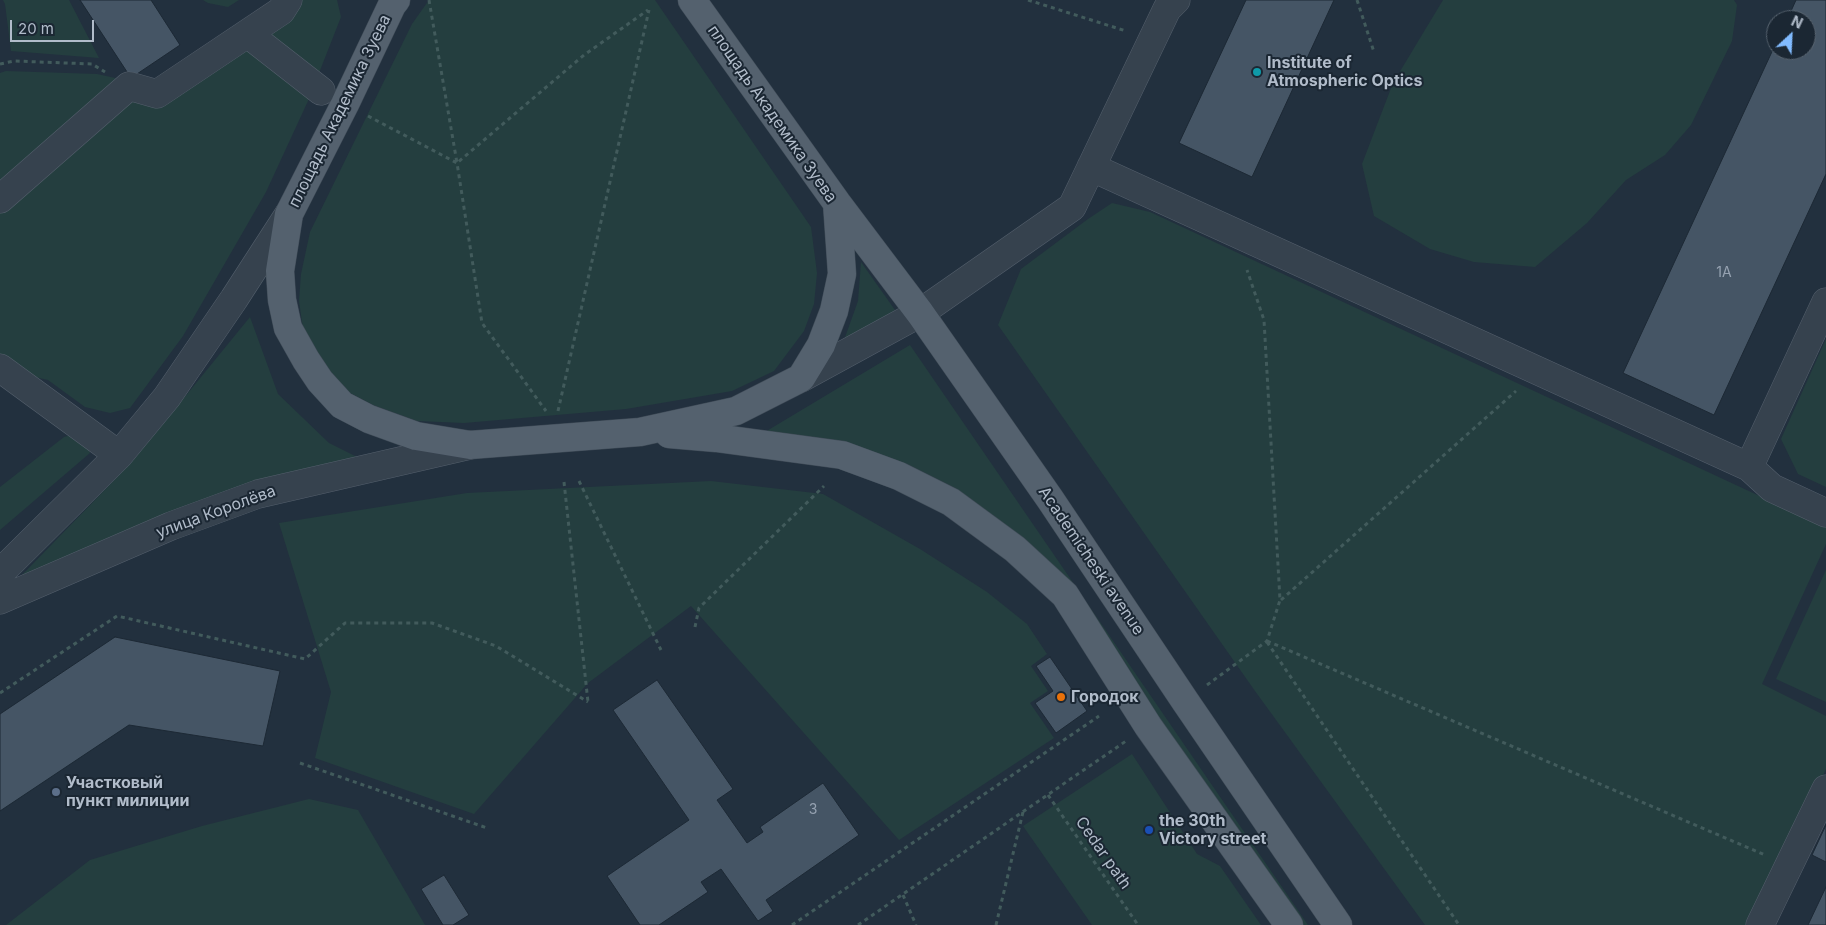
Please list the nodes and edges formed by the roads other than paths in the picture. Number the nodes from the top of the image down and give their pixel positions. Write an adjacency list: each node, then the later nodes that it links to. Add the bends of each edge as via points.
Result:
1 (288, 0): 5 (street, via 281,11)
2 (692, 0): 9 (main road, площадь Академика Зуева)
3 (1176, 0): 7 (street, via 1167,10)
4 (394, 2): 10 (main road, площадь Академика Зуева)
5 (248, 34): 6 (street); 8 (street, via 157,94 129,86)
6 (321, 91)
7 (1091, 167): 12 (street, via 1072,207); 18 (street)
8 (0, 199)
9 (837, 203): 12 (main road, Academicheski avenue); 14 (main road, площадь Академика Зуева, via 842,274 834,311 821,346)
10 (289, 214): 16 (main road, площадь Академика Зуева, via 280,271 282,300 288,328 320,381 342,405 369,419 416,436); 17 (street, via 167,397)
11 (1826, 302): 18 (street)
12 (920, 313): 14 (street); 24 (main road, Academicheski avenue)
13 (0, 368): 17 (street)
14 (801, 378): 15 (main road, площадь Академика Зуева, via 736,411)
15 (640, 432): 16 (main road, площадь Академика Зуева); 23 (main road, via 716,438 842,455 900,476 951,502 1015,549 1065,595 1148,726)
16 (470, 445): 21 (street, улица Королёва, via 258,494 171,526)
17 (120, 455): 20 (street)
18 (1749, 468): 19 (street, via 1772,488)
19 (1826, 513)
20 (0, 573)
21 (0, 600)
22 (1826, 789): 25 (street)
23 (1289, 925)
24 (1338, 925)
25 (1760, 925)

